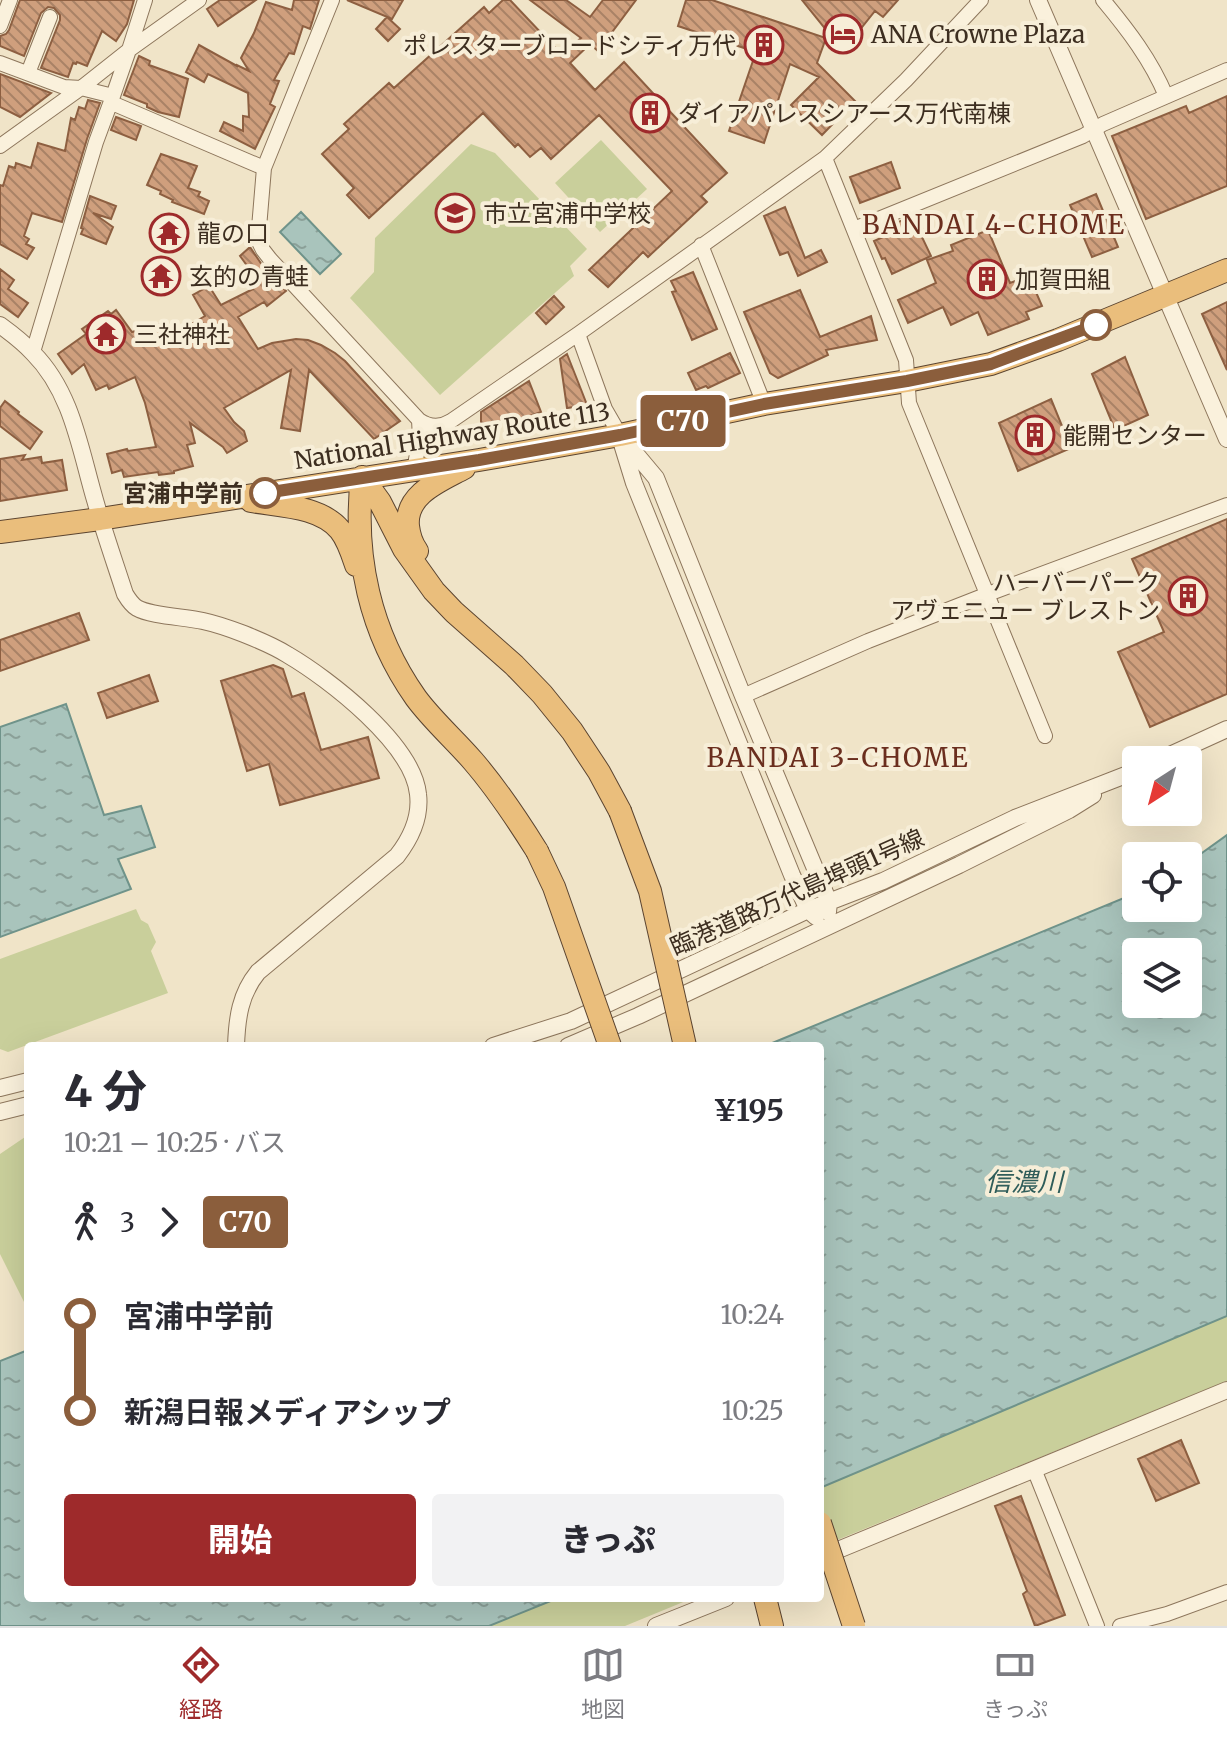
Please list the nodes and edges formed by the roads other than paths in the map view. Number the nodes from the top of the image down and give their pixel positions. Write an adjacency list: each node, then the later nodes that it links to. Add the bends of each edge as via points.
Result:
1 (10, 0): 9 (street)
2 (145, 0): 10 (street)
3 (199, 0): 10 (street)
4 (332, 0): 20 (street)
5 (981, 0): 19 (street)
6 (1038, 0): 17 (street)
7 (1103, 0): 15 (street, via 1137,41)
8 (50, 17): 13 (street)
9 (0, 26)
10 (129, 50): 14 (street); 16 (street)
11 (0, 63): 13 (street)
12 (1227, 70): 15 (street)
13 (28, 73): 14 (street)
14 (81, 88): 16 (street); 18 (street)
15 (1166, 96): 17 (street)
16 (113, 100): 20 (street); 27 (street)
17 (1093, 129): 21 (street); 24 (street)
18 (0, 146)
19 (825, 158): 21 (street); 22 (street)
20 (264, 168): 30 (street, via 258,240 263,250)
21 (854, 229): 28 (street, via 906,360)
22 (701, 245): 26 (street); 29 (street)
23 (1227, 270): 24 (highway, National Highway Route 113)
24 (1166, 297): 28 (highway, National Highway Route 113, via 991,364); 32 (street)
25 (0, 325): 27 (street)
26 (578, 334): 30 (street, via 446,424 429,426); 31 (street)
27 (33, 352): 38 (street, via 71,412)
28 (907, 381): 29 (highway, National Highway Route 113); 41 (street, via 909,403)
29 (764, 404): 31 (highway, National Highway Route 113)
30 (419, 420): 34 (street)
31 (620, 435): 33 (highway, National Highway Route 113); 43 (street, via 656,478); 49 (street, via 634,483)
32 (1227, 439)
33 (479, 460): 34 (highway, National Highway Route 113); 40 (highway, via 412,503 408,522 413,547 429,568)
34 (414, 470): 35 (highway, National Highway Route 113)
35 (362, 477): 36 (highway, National Highway Route 113); 40 (highway); 42 (highway, via 361,540)
36 (230, 498): 38 (highway, National Highway Route 113); 42 (highway, via 307,511 331,522 345,539)
37 (1227, 505): 41 (street)
38 (100, 519): 39 (highway, National Highway Route 113); 51 (street, via 125,594 136,607 206,621 289,655 335,687 383,732 403,756 416,785 418,807 408,842 388,865 258,972 242,996)
39 (0, 532)
40 (434, 591): 55 (highway, bridge, via 542,694 599,772 650,891)
41 (988, 594): 43 (street); 45 (street)
42 (374, 619): 54 (highway, bridge, via 418,701 505,799 537,851)
43 (743, 696): 48 (street)
44 (1227, 729): 46 (street)
45 (1045, 736)
46 (1190, 746)
47 (1120, 778): 48 (street, 臨港道路万代島埠頭1号線, via 1015,818); 50 (street, 臨港道路万代島埠頭1号線, via 1069,810)
48 (829, 902): 49 (street, 臨港道路万代島埠頭1号線); 50 (street)
49 (808, 910): 50 (street); 52 (street, 臨港道路万代島埠頭1号線, via 571,1021)
50 (827, 926): 53 (street, 臨港道路万代島埠頭1号線)
51 (236, 1042)
52 (505, 1042)
53 (577, 1042)
54 (609, 1042)
55 (684, 1042)
56 (24, 1082): 57 (street)
57 (0, 1088)
58 (24, 1106): 59 (street)
59 (0, 1112)
60 (1227, 1390): 61 (street)
61 (1034, 1469): 63 (street); 70 (street)
62 (824, 1535): 69 (highway, bridge)
63 (824, 1556)
64 (1227, 1592): 71 (street)
65 (716, 1602): 67 (street)
66 (766, 1602): 68 (highway)
67 (656, 1626)
68 (772, 1626)
69 (854, 1626)
70 (1097, 1626)
71 (1120, 1626)

